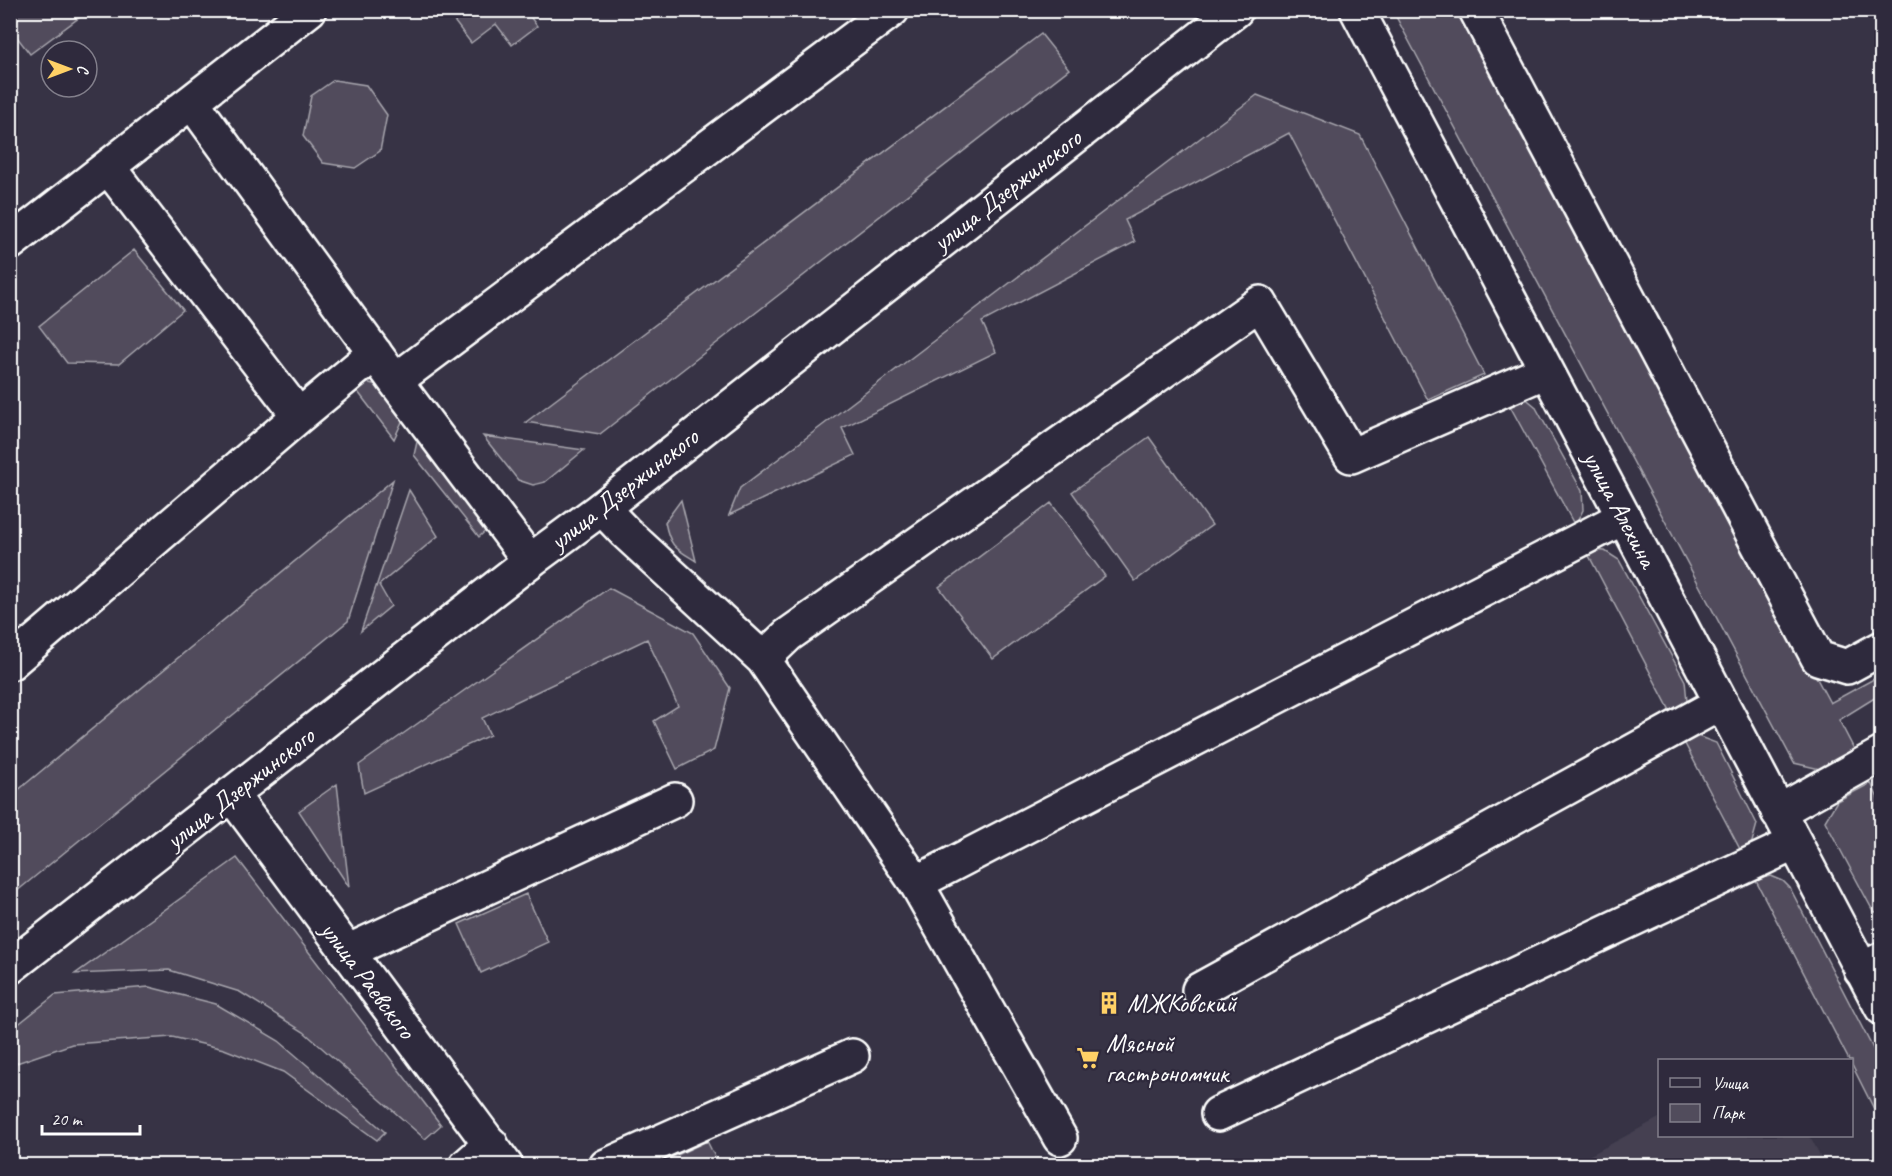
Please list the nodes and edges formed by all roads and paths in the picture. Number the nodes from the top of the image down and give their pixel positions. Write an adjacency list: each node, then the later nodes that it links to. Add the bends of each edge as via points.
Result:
1 (309, 10): 6 (main road)
2 (892, 10): 11 (main road)
3 (1357, 10): 10 (main road, улица Алехина)
4 (1476, 10): 16 (main road, via 1818,658 1847,667)
5 (1234, 11): 13 (main road, улица Дзержинского)
6 (192, 102): 7 (main road); 9 (main road)
7 (108, 167): 8 (main road); 12 (main road)
8 (10, 243)
9 (375, 353): 11 (main road); 12 (main road)
10 (1546, 371): 14 (main road, улица Алехина); 17 (main road, via 1351,456 1260,303 788,635)
11 (395, 381): 15 (main road)
12 (299, 416): 18 (main road)
13 (602, 508): 15 (main road, улица Дзержинского); 17 (main road)
14 (1624, 517): 19 (main road, улица Алехина); 25 (main road)
15 (530, 561): 21 (main road, улица Дзержинского)
16 (1881, 648)
17 (763, 659): 25 (main road)
18 (10, 663)
19 (1721, 703): 23 (main road, улица Алехина); 29 (main road)
20 (1881, 754): 23 (main road)
21 (231, 795): 26 (main road, улица Раевского); 28 (main road, улица Дзержинского)
22 (675, 800): 26 (main road)
23 (1778, 812): 24 (main road, улица Алехина)
24 (1795, 843): 27 (main road, улица Алехина); 32 (main road)
25 (916, 883): 33 (main road)
26 (347, 952): 34 (main road, улица Раевского)
27 (1871, 964): 30 (main road, улица Алехина)
28 (10, 967)
29 (1199, 990)
30 (1881, 1008)
31 (852, 1056): 36 (main road)
32 (1218, 1114)
33 (1060, 1138)
34 (499, 1155): 35 (main road)
35 (466, 1166)
36 (606, 1166)

